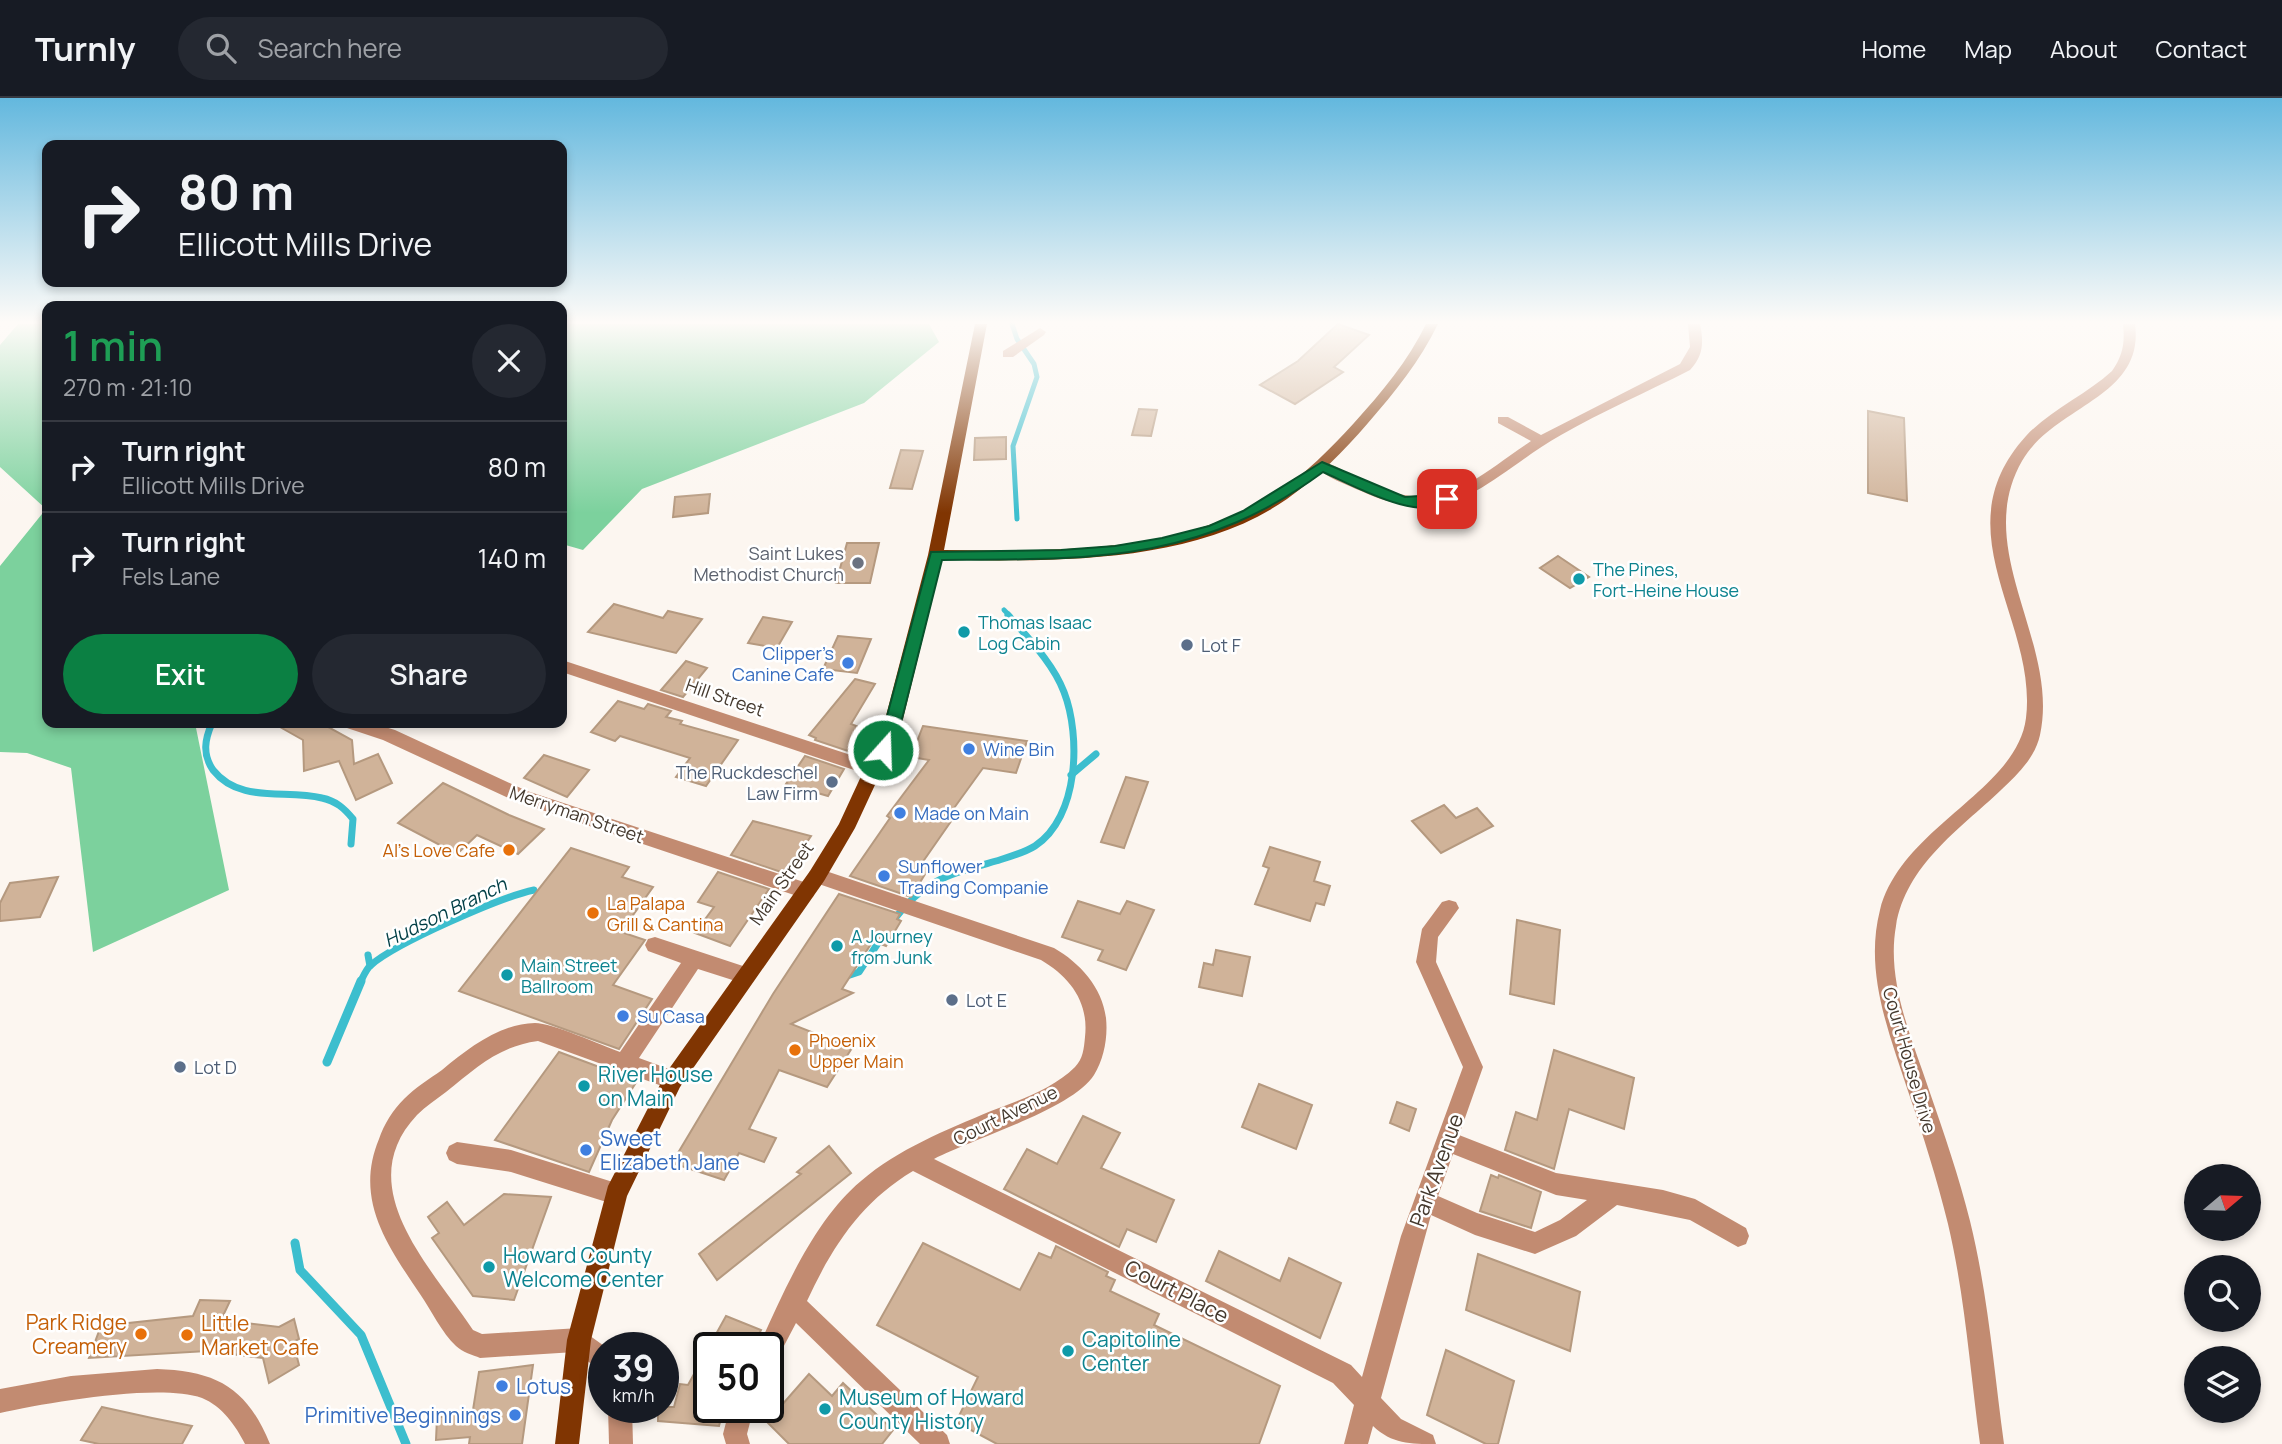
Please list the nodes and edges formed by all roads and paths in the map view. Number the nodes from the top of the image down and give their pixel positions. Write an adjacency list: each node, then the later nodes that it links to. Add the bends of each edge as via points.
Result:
1 (969, 387): 8 (main road, Main Street)
2 (1391, 387): 7 (main road)
3 (1647, 387): 6 (street)
4 (2100, 387): 41 (street, Court House Drive, via 2038,432 2020,452 1999,503 2003,562 2036,705 2030,742 2015,765 1909,866 1886,925 1883,961 1894,1018 1960,1227)
5 (1503, 420): 6 (street)
6 (1542, 441): 7 (street, via 1489,479 1436,502 1403,501)
7 (1322, 466): 8 (main road, via 1247,514 1214,529 1162,542 1061,555)
8 (936, 555): 11 (main road, Main Street, via 891,731)
9 (567, 668): 11 (street, Hill Street)
10 (368, 728): 12 (street, Merryman Street, via 521,796)
11 (875, 770): 12 (main road, Main Street)
12 (811, 883): 16 (main road, Main Street); 21 (street, Court Avenue, via 894,904 1047,954 1080,978 1096,1014 1085,1072 1044,1099)
13 (1449, 908): 19 (street, Park Avenue, via 1429,935 1426,962 1473,1067)
14 (655, 945): 15 (street)
15 (694, 959): 16 (street); 17 (street)
16 (746, 975): 18 (main road, Main Street)
17 (625, 1062): 18 (street); 28 (street, via 538,1032 494,1042 410,1108 386,1144 380,1175 382,1204 465,1338 480,1346)
18 (673, 1080): 22 (main road, Main Street)
19 (1447, 1140): 23 (street, via 1556,1184); 24 (street, Park Avenue)
20 (457, 1153): 22 (street, via 511,1161)
21 (914, 1160): 26 (street, Court Avenue, via 868,1189 844,1214 818,1255); 31 (street, Court Place, via 1342,1374)
22 (616, 1194): 28 (main road, Main Street)
23 (1613, 1194): 24 (street, via 1568,1228 1535,1243); 25 (street, via 1663,1200 1695,1210)
24 (1424, 1201): 31 (street, Park Avenue)
25 (1738, 1236)
26 (795, 1306): 27 (street, Court Avenue); 38 (street)
27 (780, 1332)
28 (579, 1340): 29 (street); 35 (main road, Main Street)
29 (588, 1348)
30 (0, 1401): 34 (street, via 82,1388 171,1382 200,1385 229,1400 249,1423)
31 (1368, 1401): 39 (street, Park Avenue); 40 (street, Court Place, via 1392,1428)
32 (620, 1423): 36 (street)
33 (738, 1423): 37 (street)
34 (258, 1444)
35 (567, 1444)
36 (621, 1444)
37 (738, 1444)
38 (938, 1444)
39 (1356, 1444)
40 (1424, 1444)
41 (1992, 1444)

